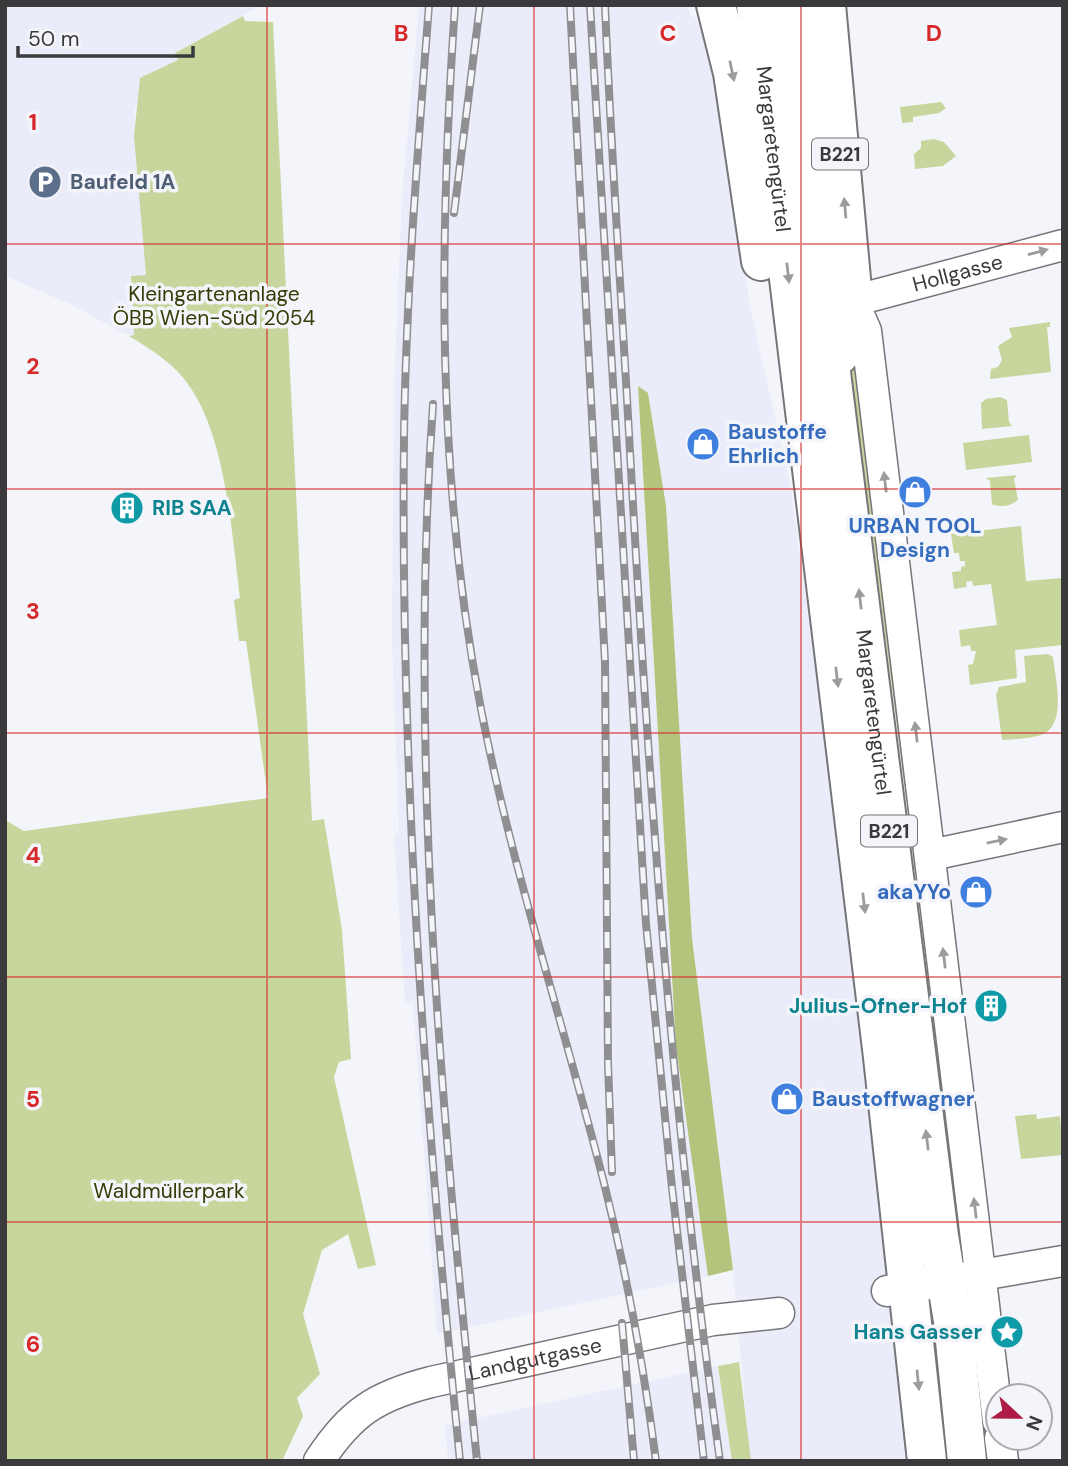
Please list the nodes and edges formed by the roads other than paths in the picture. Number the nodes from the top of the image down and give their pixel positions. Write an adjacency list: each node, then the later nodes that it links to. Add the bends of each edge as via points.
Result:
1 (716, 5): 7 (main road, one-way to 7, via 733,73 773,340)
2 (756, 5): 7 (main road, Margaretengürtel / B221, one-way to 7)
3 (819, 6): 5 (main road, B221, one-way to 3); 6 (main road, Margaretengürtel / B221)
4 (1063, 245): 5 (street, Hollgasse, one-way to 4)
5 (853, 301): 6 (main road, B221); 9 (street, Margaretengürtel, one-way to 5, via 866,331)
6 (832, 381): 11 (main road, Margaretengürtel / B221, one-way to 6)
7 (814, 488): 12 (main road, Margaretengürtel / B221, one-way to 12)
8 (1063, 827): 9 (street, one-way to 8)
9 (931, 855): 11 (street, Margaretengürtel, one-way to 9)
10 (1063, 1261): 11 (street)
11 (964, 1278): 12 (street); 14 (street, Margaretengürtel); 17 (main road, Margaretengürtel / B221)
12 (898, 1289): 16 (main road, Margaretengürtel / B221, one-way to 16)
13 (779, 1312): 15 (street, Landgutgasse, via 713,1320 399,1390 354,1416)
14 (989, 1382)
15 (319, 1461)
16 (927, 1461)
17 (967, 1461)

